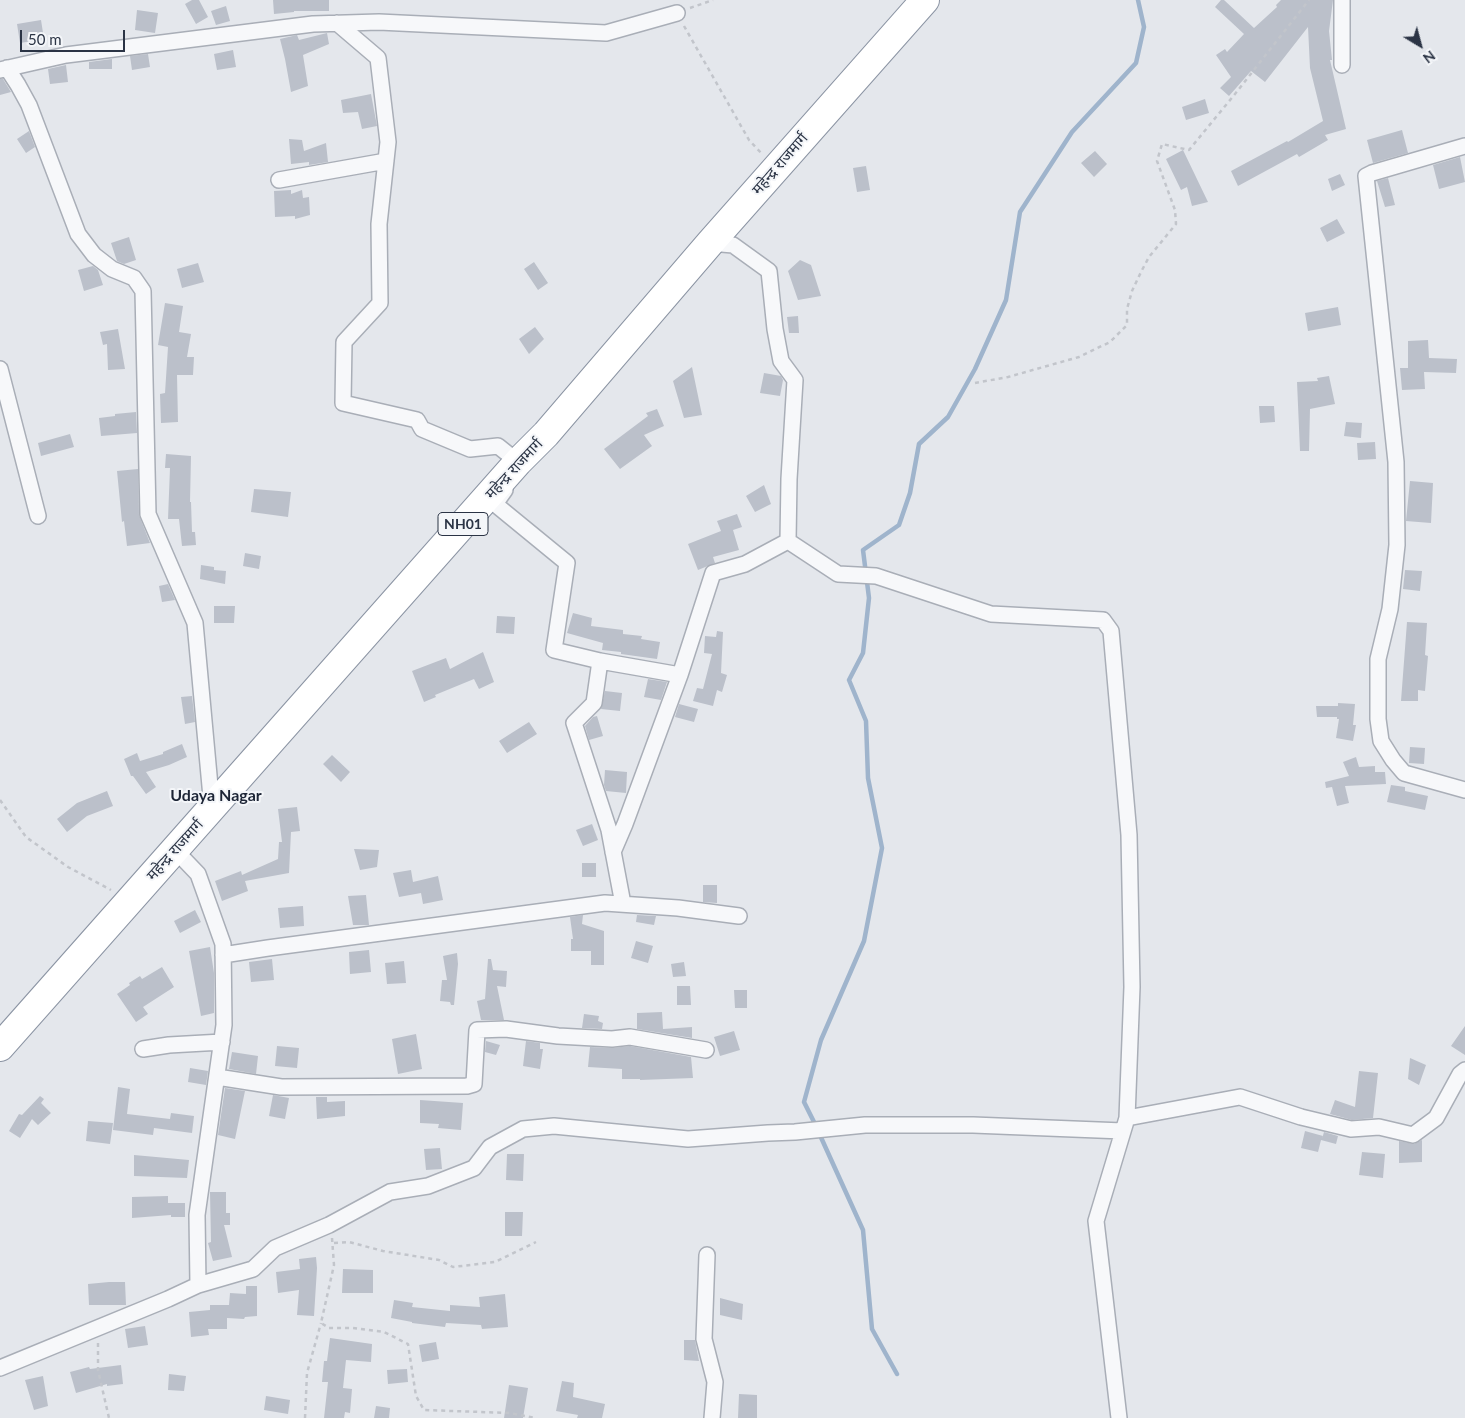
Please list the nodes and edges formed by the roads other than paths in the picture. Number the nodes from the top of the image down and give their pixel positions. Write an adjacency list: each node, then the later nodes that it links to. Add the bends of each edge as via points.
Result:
1 (925, 0): 10 (highway, महेन्द्र राजमार्ग / NH01)
2 (1342, 0): 5 (street)
3 (677, 13): 4 (street, via 606,33 379,22)
4 (337, 23): 6 (street, via 66,55); 8 (street, via 378,58 388,142)
5 (1342, 65)
6 (3, 69): 19 (street, via 18,84 29,105 78,234 94,255 112,269 134,278 144,292 148,514 194,622)
7 (1465, 146): 18 (street, via 1366,176 1396,462 1397,545 1390,608 1378,659 1381,741 1404,773)
8 (386, 161): 9 (street); 13 (street, via 379,224 380,303 344,342 344,403 417,420 422,429 470,449 498,446)
9 (279, 180)
10 (710, 244): 12 (highway, महेन्द्र राजमार्ग / NH01); 15 (street, via 733,245 770,271 781,360 795,380)
11 (0, 369): 14 (street)
12 (546, 434): 13 (highway, महेन्द्र राजमार्ग / NH01); 16 (street, via 495,504 567,563 554,650)
13 (518, 462): 19 (highway, महेन्द्र राजमार्ग / NH01)
14 (38, 516)
15 (788, 541): 17 (street, via 745,564 713,574); 31 (street, via 838,574 876,576 991,614 1102,620 1111,631 1129,835 1132,987)
16 (600, 660): 17 (street); 21 (street, via 594,703 574,723)
17 (680, 675): 21 (street)
18 (1465, 790)
19 (212, 808): 20 (highway, महेन्द्र राजमार्ग / NH01)
20 (175, 850): 24 (street, via 198,874 223,944); 26 (highway, महेन्द्र राजमार्ग / NH01)
21 (614, 852): 22 (street)
22 (623, 904): 23 (street); 24 (street, via 605,903)
23 (739, 916)
24 (223, 955): 25 (street)
25 (222, 1042): 27 (street); 30 (street)
26 (0, 1047)
27 (143, 1049)
28 (706, 1050): 30 (street, via 630,1037 594,1038 506,1029 477,1030 474,1084 467,1086 281,1087)
29 (1465, 1070): 31 (street, via 1436,1118 1413,1135 1379,1127 1351,1129 1240,1097)
30 (217, 1077): 33 (street, via 197,1215)
31 (1125, 1124): 33 (street, via 865,1125 688,1139 554,1126 523,1129 490,1147 474,1168 428,1186 390,1192 329,1225 275,1248 253,1269); 36 (street, via 1096,1221)
32 (707, 1255): 35 (street, via 704,1339 715,1382)
33 (198, 1285): 34 (street)
34 (0, 1368)
35 (712, 1418)
36 (1119, 1418)

